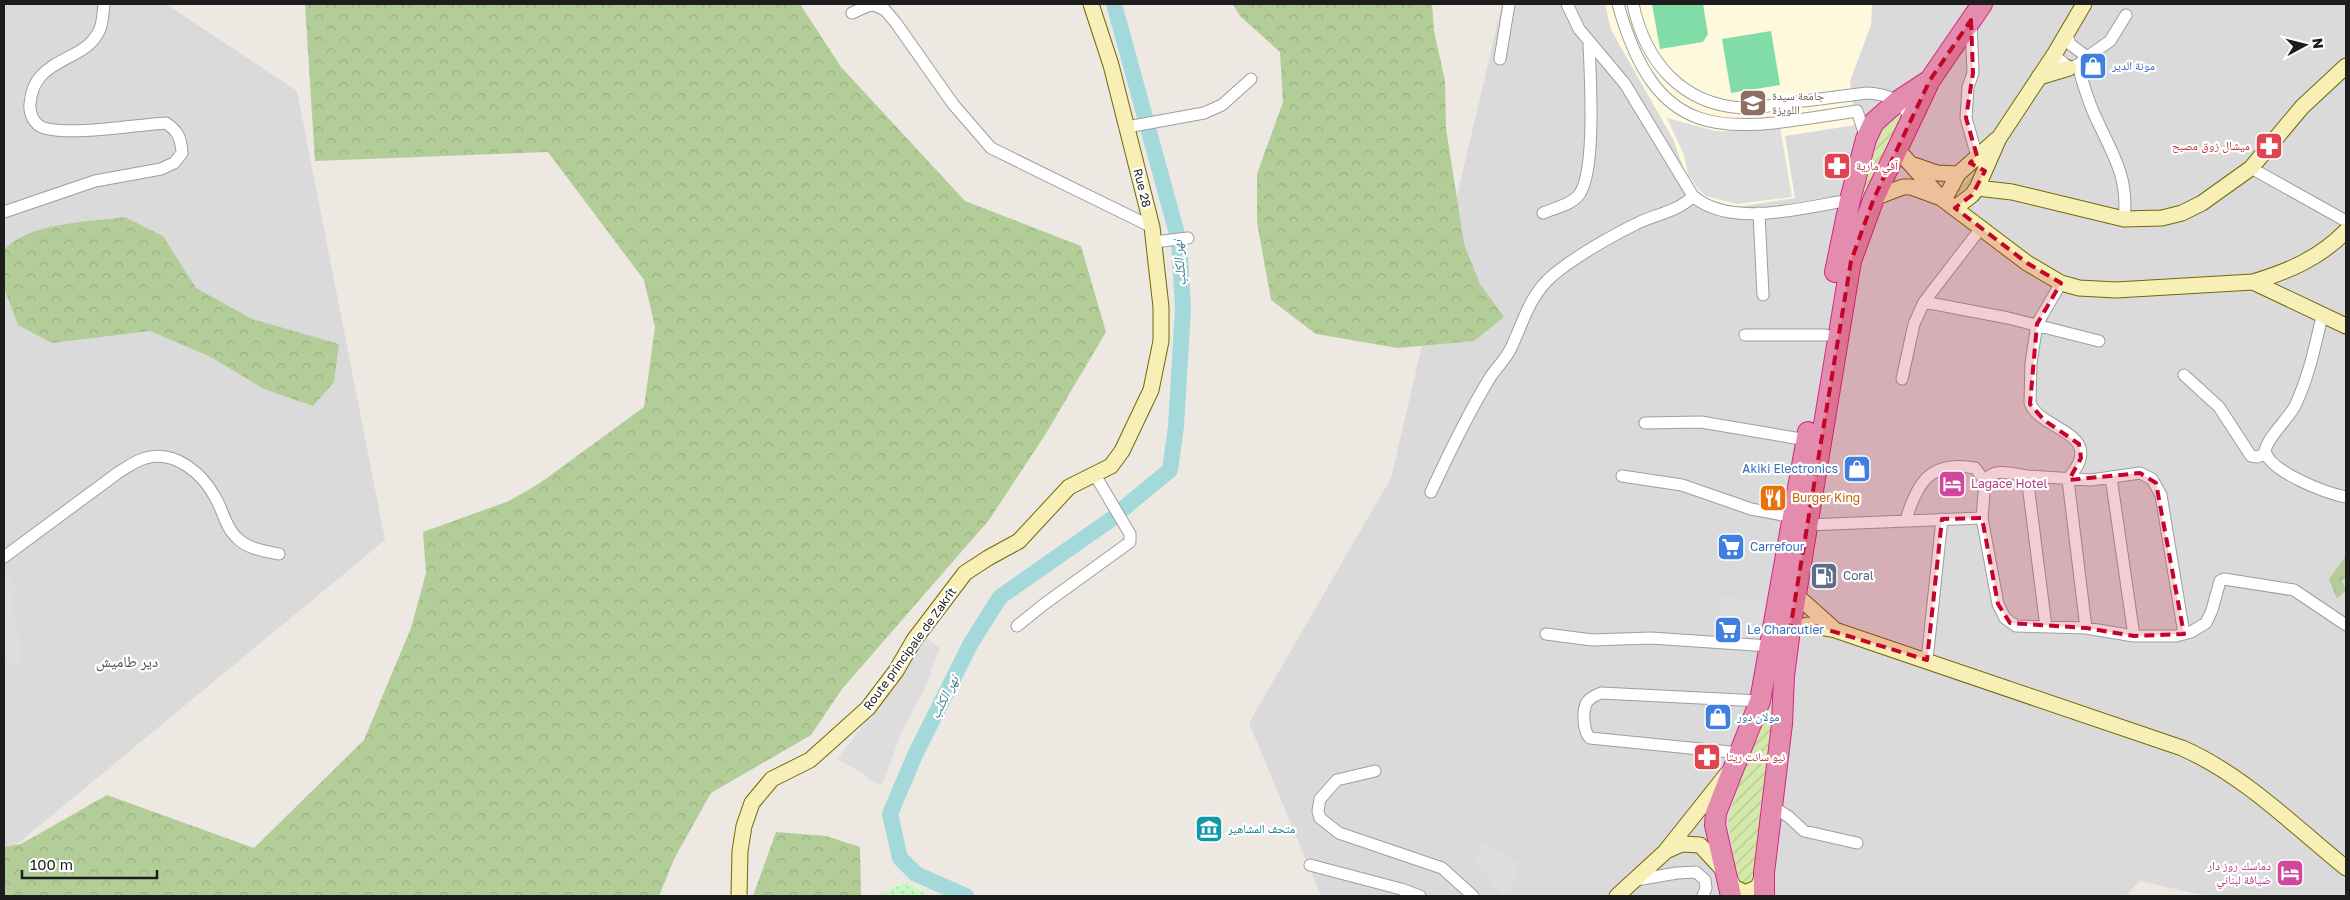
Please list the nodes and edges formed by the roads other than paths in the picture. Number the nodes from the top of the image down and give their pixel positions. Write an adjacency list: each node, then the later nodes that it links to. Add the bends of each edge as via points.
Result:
1 (104, 4): 41 (street, via 101,27 91,44 53,65 40,77 32,93 29,110 33,120 42,128 84,130 166,123 176,129 182,153 174,163 161,169 95,181)
2 (1091, 4): 27 (street, Rue 28)
3 (1509, 4): 15 (street)
4 (1567, 4): 13 (street)
5 (1618, 4): 25 (street, via 1627,37 1659,93 1674,107)
6 (1633, 4): 22 (street, via 1637,24 1658,66 1674,81)
7 (1982, 4): 11 (highway)
8 (2084, 4): 12 (street)
9 (852, 13): 48 (street, via 872,4 885,10 953,104 991,148)
10 (2126, 15): 16 (street, via 2110,41)
11 (1970, 20): 20 (highway); 31 (street, via 1973,73 1968,87 1966,118)
12 (2066, 32): 14 (street); 16 (street)
13 (1589, 43): 37 (street, via 1625,84); 42 (street, via 1590,130 1585,181 1575,199)
14 (2054, 55): 16 (street); 18 (street)
15 (1500, 59)
16 (2078, 61): 18 (street); 44 (street, via 2085,92 2124,182)
17 (2346, 66): 32 (street, via 2302,107)
18 (2039, 77): 28 (street)
19 (1251, 79): 27 (street, via 1222,105 1204,113)
20 (1930, 80): 23 (highway); 26 (highway)
21 (1867, 93): 22 (street, via 1744,108); 23 (street, via 1884,94); 24 (street, via 1858,103)
22 (1703, 98): 25 (street, via 1694,101 1689,109)
23 (1898, 101): 26 (street); 29 (highway, via 1874,122)
24 (1857, 111): 25 (street, via 1734,125); 29 (street)
25 (1690, 115)
26 (1911, 120): 30 (highway)
27 (1127, 127): 48 (street, Rue 28)
28 (1999, 138): 31 (street); 33 (street)
29 (1866, 139): 39 (highway)
30 (1904, 156): 34 (street, via 1936,173); 38 (highway); 40 (street)
31 (1973, 160): 33 (street); 34 (street)
32 (2251, 168): 44 (street, via 2202,203 2182,213 2162,218); 45 (street)
33 (1985, 171): 35 (street); 36 (street)
34 (1958, 174): 40 (street)
35 (1975, 191): 36 (street); 40 (street); 46 (street)
36 (2012, 192): 44 (street)
37 (1693, 196): 43 (street, via 1714,208 1741,214); 72 (street, via 1684,205 1637,223 1551,276 1533,298 1510,349 1491,376 1449,453)
38 (1874, 198): 40 (street, via 1911,187); 77 (highway, via 1851,260)
39 (1850, 200): 43 (street); 58 (highway)
40 (1947, 202): 46 (street)
41 (4, 212)
42 (1544, 213)
43 (1759, 213): 52 (street)
44 (2124, 219)
45 (2346, 221)
46 (1978, 226): 51 (street, via 2027,263); 53 (street)
47 (2346, 231): 50 (street, via 2313,259)
48 (1155, 237): 49 (street); 61 (street, Rue 28, via 1161,308 1161,341)
49 (1188, 238)
50 (2253, 282): 51 (street, via 2116,290 2079,288); 54 (street)
51 (2061, 283): 55 (street)
52 (1763, 295)
53 (1924, 302): 55 (street); 62 (street, via 1914,324)
54 (2322, 316): 56 (street); 65 (street, via 2308,375 2288,418 2266,446)
55 (2037, 324): 59 (street); 70 (street, via 2031,363 2030,403 2044,420 2079,444 2080,462)
56 (2346, 326)
57 (1745, 335): 58 (street)
58 (1826, 335): 64 (highway)
59 (2099, 341)
60 (2184, 375): 65 (street, via 2219,407 2250,455)
61 (1155, 376): 66 (street, Route principale de Zakrît, via 1122,451 1111,466)
62 (1902, 379)
63 (1645, 422): 64 (street, via 1702,422)
64 (1807, 440): 77 (highway)
65 (2265, 454): 73 (street, via 2273,464 2306,482)
66 (1095, 475): 82 (street, via 1130,534 1130,542); 103 (street, Route principale de Zakrît, via 1069,486 1019,541 965,573 919,632 896,671 868,708 810,760 772,780 752,804 744,826)
67 (1622, 476): 77 (street, via 1682,485 1751,509)
68 (2027, 476): 70 (street); 71 (street, via 1996,473); 83 (street)
69 (2111, 477): 70 (street); 88 (street, via 2140,473 2156,483 2161,495); 89 (street)
70 (2068, 480): 84 (street)
71 (1985, 481): 74 (street); 76 (street, via 1975,468 1954,466 1938,469 1917,491)
72 (1432, 492)
73 (2346, 496)
74 (1982, 518): 75 (street); 83 (street, via 2002,613 2016,626)
75 (1942, 519): 76 (street); 91 (street)
76 (1906, 520): 77 (street)
77 (1800, 521): 80 (highway); 90 (highway)
78 (280, 554): 79 (street, via 257,549 236,538 216,497 192,468 172,459 153,456 138,460 119,472)
79 (4, 557)
80 (1796, 595): 85 (highway); 86 (street)
81 (2346, 625): 88 (street, via 2294,590 2224,579 2220,580 2206,623)
82 (1017, 626)
83 (2046, 627): 84 (street)
84 (2086, 628): 89 (street)
85 (1790, 630): 86 (street, via 1808,625); 95 (highway)
86 (1835, 630): 91 (street)
87 (1546, 634): 90 (street, via 1592,640 1651,638)
88 (2184, 634): 89 (street)
89 (2134, 636)
90 (1768, 646): 92 (highway)
91 (1927, 660): 99 (street, via 2204,758 2242,783)
92 (1760, 701): 93 (highway); 93 (street, via 1601,692 1586,705 1585,728 1590,738)
93 (1738, 758): 97 (street); 100 (highway, via 1716,813 1715,825)
94 (1375, 771): 105 (street, via 1337,780 1320,799 1320,818 1339,833 1442,868)
95 (1772, 806): 96 (street, via 1804,831); 101 (highway)
96 (1857, 843)
97 (1665, 852): 100 (street, via 1682,844 1700,845); 102 (street)
98 (1310, 865): 104 (street)
99 (2346, 868)
100 (1725, 872): 101 (street, via 1734,887 1745,893 1758,887); 108 (highway)
101 (1764, 873): 109 (highway)
102 (1636, 880): 106 (street); 107 (street, via 1677,872 1696,872 1705,880)
103 (739, 896)
104 (1420, 896)
105 (1473, 896)
106 (1617, 896)
107 (1703, 896)
108 (1731, 896)
109 (1764, 896)

